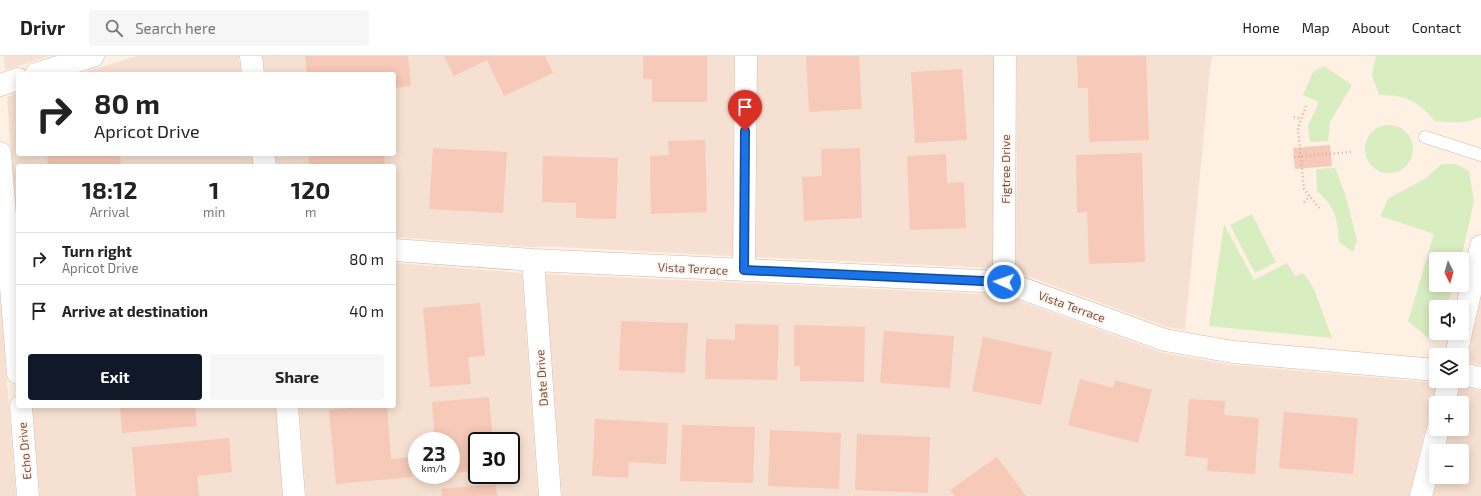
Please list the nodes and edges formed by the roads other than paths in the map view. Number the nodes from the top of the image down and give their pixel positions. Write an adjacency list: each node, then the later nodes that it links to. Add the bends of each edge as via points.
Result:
1 (93, 56): 5 (street)
2 (251, 56): 6 (street)
3 (746, 56): 15 (street)
4 (1005, 56): 16 (street, Figtree Drive)
5 (42, 72)
6 (253, 72)
7 (16, 81): 8 (street)
8 (0, 85)
9 (1425, 136): 11 (lane)
10 (0, 153): 18 (street)
11 (1481, 155)
12 (1481, 246): 17 (street)
13 (396, 250): 14 (street, Vista Terrace)
14 (532, 260): 15 (street, Vista Terrace); 27 (street, Date Drive)
15 (744, 270): 16 (street, Vista Terrace)
16 (1004, 282): 19 (street, Vista Terrace, via 1164,340 1232,352)
17 (1468, 300)
18 (16, 349)
19 (1429, 369)
20 (1469, 375): 21 (street)
21 (1481, 378)
22 (21, 408): 25 (street, Echo Drive)
23 (287, 408): 26 (street)
24 (1436, 436): 28 (street)
25 (28, 496)
26 (294, 496)
27 (550, 496)
28 (1421, 496)

